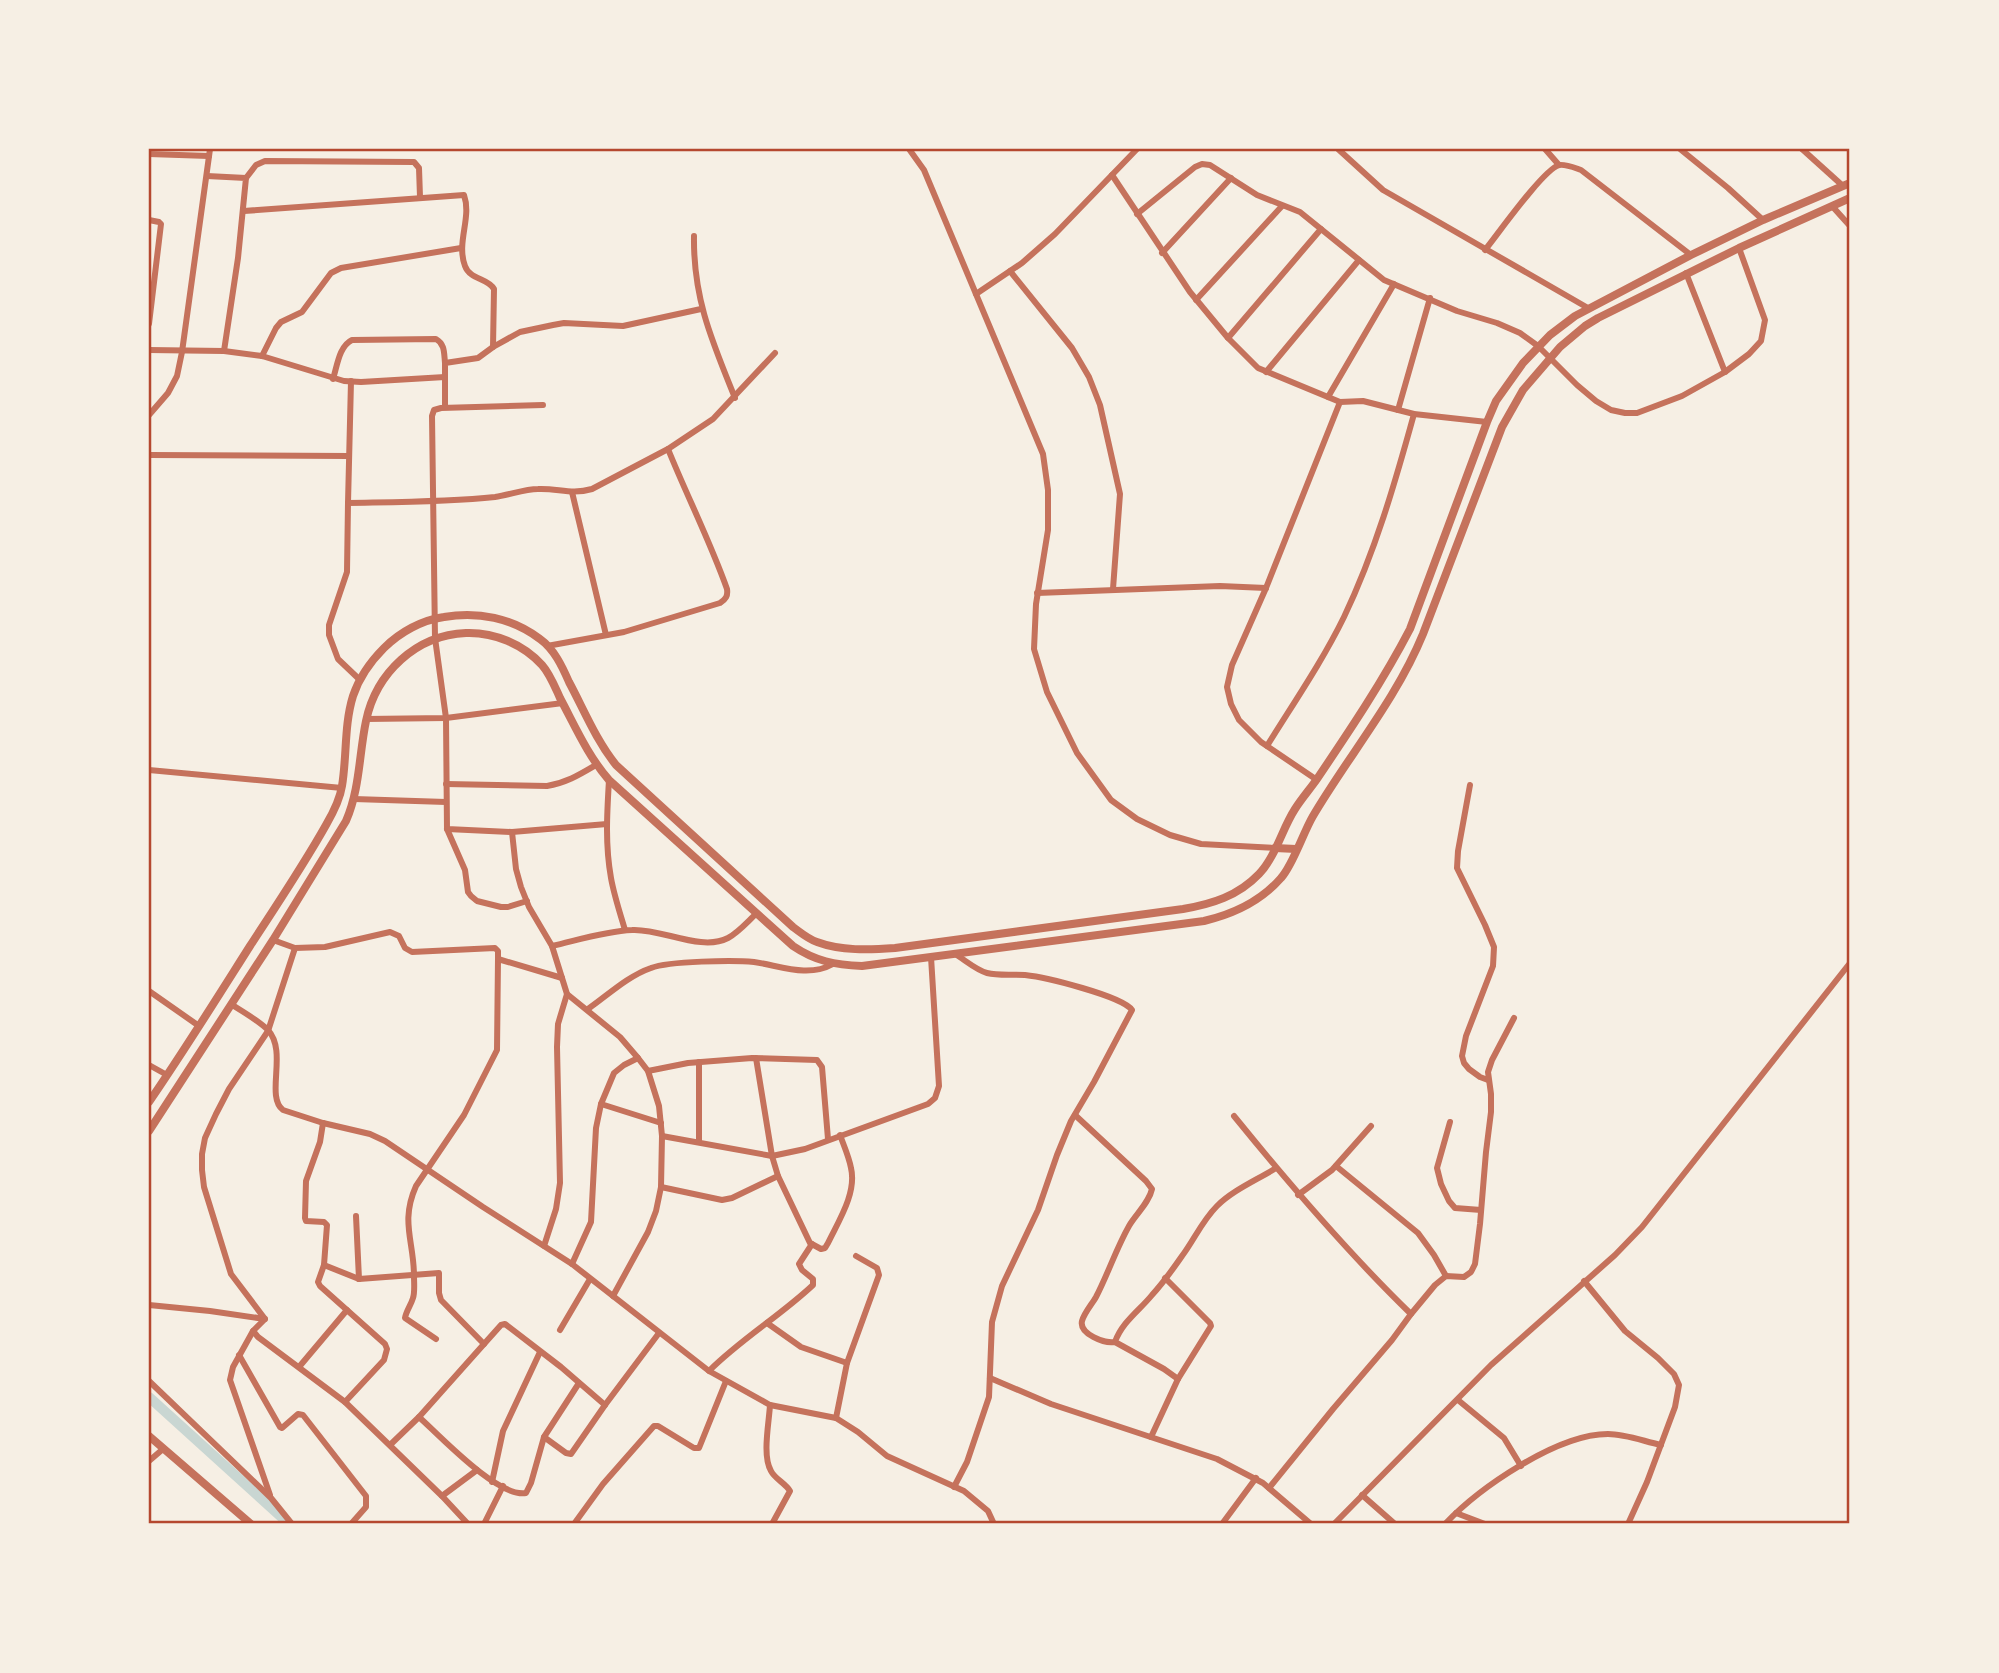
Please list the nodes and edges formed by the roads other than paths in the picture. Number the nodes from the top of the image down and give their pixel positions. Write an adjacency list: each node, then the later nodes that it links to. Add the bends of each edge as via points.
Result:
1 (909, 149): 37 (street, via 923,170)
2 (1137, 149): 10 (street)
3 (1338, 149): 29 (street, via 1383,190)
4 (1545, 149): 9 (street)
5 (1680, 149): 22 (street)
6 (1802, 149): 14 (street)
7 (210, 152): 8 (street); 11 (street)
8 (149, 155)
9 (1559, 165): 29 (street, via 1540,181); 31 (street, via 1581,170)
10 (1112, 175): 20 (street); 34 (street, via 1055,234)
11 (207, 176): 12 (street); 49 (street)
12 (246, 178): 15 (street, via 265,161 414,162 419,168); 19 (street)
13 (1231, 178): 17 (street); 20 (street, via 1202,164); 30 (street)
14 (1847, 185): 22 (street)
15 (420, 197): 19 (street); 27 (street, via 464,195 467,205)
16 (1850, 198): 18 (street)
17 (1282, 206): 24 (street, via 1300,212); 39 (street)
18 (1832, 206): 23 (street); 25 (street)
19 (244, 211): 48 (street)
20 (1137, 214): 30 (street)
21 (149, 220): 33 (street, via 160,224)
22 (1763, 220): 25 (street); 31 (street)
23 (1850, 226)
24 (1321, 229): 32 (street); 44 (street)
25 (1772, 232): 28 (street)
26 (694, 236): 42 (street)
27 (461, 248): 46 (street, via 469,273 494,289); 51 (street, via 331,273 302,312 276,328)
28 (1739, 248): 35 (street); 55 (street, via 1765,320 1764,330 1749,354)
29 (1485, 250): 40 (street)
30 (1163, 253): 39 (street)
31 (1691, 255): 40 (street)
32 (1359, 260): 36 (street); 54 (street)
33 (153, 264): 41 (street)
34 (1010, 271): 37 (street); 76 (street, via 1072,348 1100,405 1120,494)
35 (1686, 273): 52 (street, via 1585,326); 55 (street)
36 (1394, 284): 38 (street); 59 (street)
37 (976, 294): 77 (street, via 1043,454 1048,530)
38 (1430, 298): 45 (street, via 1520,333); 64 (street)
39 (1196, 300): 44 (street)
40 (1588, 307): 45 (street)
41 (150, 308): 43 (street)
42 (701, 309): 46 (street, via 623,326 552,325 520,332); 60 (street)
43 (149, 324)
44 (1228, 338): 54 (street)
45 (1538, 346): 52 (street); 67 (street, via 1509,382)
46 (493, 347): 53 (street, via 478,358)
47 (149, 350): 49 (street)
48 (224, 351): 49 (street); 51 (street)
49 (182, 352): 66 (street, via 177,376)
50 (775, 353): 60 (street)
51 (262, 356): 57 (street)
52 (1549, 359): 55 (street, via 1596,401 1625,414 1682,396); 68 (street, via 1523,390)
53 (445, 363): 56 (street); 57 (street, via 443,346 436,339 352,340 342,349)
54 (1266, 372): 59 (street)
55 (1725, 372)
56 (445, 377): 58 (street); 63 (street)
57 (333, 379): 58 (street)
58 (351, 382): 71 (street)
59 (1328, 397): 61 (street)
60 (735, 398): 69 (street)
61 (1339, 402): 64 (street, via 1363,401); 75 (street)
62 (543, 405): 63 (street)
63 (445, 407): 73 (street, via 434,410 432,416)
64 (1398, 410): 65 (street)
65 (1414, 414): 67 (street); 89 (street, via 1372,550 1344,615)
66 (149, 415)
67 (1487, 422): 68 (street); 92 (street, via 1410,629)
68 (1502, 427): 97 (street, via 1417,650)
69 (668, 449): 72 (street, via 592,489); 79 (street, via 712,547 727,595 720,603)
70 (149, 455): 71 (street)
71 (349, 456): 74 (street)
72 (572, 492): 73 (street, via 540,489); 79 (street)
73 (433, 501): 74 (street); 78 (street)
74 (348, 503): 84 (street, via 347,572 329,635 338,659)
75 (1266, 588): 76 (street); 89 (street, via 1227,687 1239,720)
76 (1113, 589): 77 (street)
77 (1037, 593): 103 (street, via 1034,649 1047,692 1077,753 1111,800 1170,835 1201,844)
78 (435, 618): 80 (street); 81 (street, via 457,614 502,619); 84 (street, via 391,641)
79 (606, 635): 81 (street)
80 (435, 638): 83 (street, via 475,632 494,636 530,653); 87 (street); 88 (street, via 392,668)
81 (547, 646): 82 (street)
82 (558, 660): 83 (street); 111 (street, via 616,765 793,927 838,948)
83 (544, 667): 85 (street)
84 (360, 680): 86 (street)
85 (563, 703): 87 (street); 90 (street)
86 (348, 716): 88 (street); 96 (street)
87 (446, 718): 88 (street); 94 (street)
88 (366, 719): 98 (street)
89 (1267, 746): 92 (street)
90 (596, 765): 93 (street); 94 (street, via 562,784 547,786)
91 (149, 769): 96 (street)
92 (1317, 779): 97 (street); 103 (street)
93 (609, 780): 100 (street); 108 (street)
94 (446, 784): 99 (street)
95 (1470, 785): 134 (street, via 1457,868 1494,947 1493,967 1462,1056 1469,1069)
96 (342, 788): 105 (street, via 326,825)
97 (1330, 789): 104 (street)
98 (355, 799): 99 (street); 106 (street)
99 (446, 802): 101 (street)
100 (607, 824): 102 (street); 109 (street, via 611,879)
101 (447, 829): 102 (street); 107 (street, via 471,896 501,906)
102 (512, 832): 107 (street, via 516,869)
103 (1275, 848): 104 (street); 111 (street, via 1261,872 1244,887 1205,906)
104 (1296, 849): 114 (street, via 1271,888 1223,917)
105 (288, 887): 106 (street); 122 (street)
106 (302, 894): 110 (street)
107 (527, 901): 112 (street)
108 (757, 913): 109 (street, via 726,940 693,941); 118 (street, via 803,953)
109 (625, 930): 112 (street)
110 (273, 940): 113 (street); 123 (street)
111 (930, 944): 115 (street)
112 (552, 946): 119 (street)
113 (295, 948): 116 (street, via 325,947 390,932 412,952 495,948); 127 (street)
114 (955, 954): 115 (street); 137 (street, via 986,973 1065,983 1131,1008)
115 (931, 957): 118 (street, via 862,966); 144 (street, via 939,1086 935,1098)
116 (498, 958): 119 (street); 151 (street, via 497,1050 464,1115)
117 (1850, 963): 167 (street, via 1659,1207)
118 (833, 964): 124 (street, via 813,972 750,962 667,964 639,973)
119 (562, 978): 121 (street)
120 (149, 991): 126 (street)
121 (566, 993): 124 (street); 158 (street, via 557,1047 559,1196)
122 (219, 995): 123 (street); 126 (street)
123 (231, 1004): 127 (street); 143 (street)
124 (588, 1009): 128 (street)
125 (1514, 1018): 134 (street, via 1492,1060)
126 (199, 1026): 133 (street)
127 (268, 1031): 140 (street, via 277,1051 279,1107); 172 (street, via 216,1114 205,1138 202,1170 231,1274)
128 (638, 1058): 132 (street); 136 (street, via 614,1073)
129 (756, 1058): 130 (street); 146 (street, via 820,1063); 148 (street)
130 (699, 1062): 132 (street); 147 (street)
131 (149, 1065): 133 (street)
132 (648, 1071): 141 (street)
133 (167, 1074): 135 (street)
134 (1488, 1080): 155 (street, via 1491,1112)
135 (149, 1102)
136 (601, 1104): 141 (street); 160 (street, via 591,1222)
137 (1075, 1115): 178 (street, via 1152,1189 1083,1320 1087,1332 1103,1342); 185 (street, via 1002,1286 992,1322)
138 (1234, 1116): 150 (street)
139 (1450, 1122): 155 (street, via 1437,1168 1441,1184 1455,1208)
140 (324, 1123): 151 (street, via 386,1141); 161 (street, via 306,1181 305,1217 310,1223 327,1225)
141 (661, 1123): 145 (street)
142 (1371, 1126): 149 (street)
143 (149, 1131)
144 (840, 1135): 146 (street); 157 (street, via 852,1174 847,1200 825,1248)
145 (662, 1136): 147 (street); 153 (street)
146 (828, 1139): 148 (street)
147 (699, 1142): 148 (street)
148 (772, 1156): 152 (street)
149 (1336, 1166): 154 (street); 163 (street, via 1418,1233)
150 (1276, 1168): 154 (street); 164 (street, via 1215,1208)
151 (426, 1169): 158 (street); 162 (street, via 408,1212)
152 (778, 1176): 153 (street, via 722,1200); 157 (street)
153 (661, 1187): 168 (street, via 648,1232)
154 (1298, 1195): 171 (street)
155 (1481, 1210): 163 (street, via 1471,1272 1464,1278)
156 (356, 1216): 165 (street)
157 (812, 1244): 173 (street, via 799,1264 813,1285)
158 (544, 1246): 160 (street)
159 (856, 1256): 182 (street, via 877,1268 879,1275)
160 (572, 1264): 166 (street)
161 (324, 1265): 165 (street); 170 (street, via 320,1286)
162 (414, 1274): 165 (street); 177 (street, via 414,1295 405,1318); 179 (street, via 439,1273 441,1300)
163 (1446, 1276): 171 (street)
164 (1166, 1278): 178 (street); 186 (street, via 1211,1326)
165 (359, 1279)
166 (590, 1279): 168 (street); 174 (street)
167 (1584, 1281): 190 (street); 200 (street, via 1625,1331 1678,1381)
168 (613, 1296): 176 (street)
169 (149, 1305): 172 (street)
170 (347, 1310): 183 (street); 191 (street, via 387,1349 384,1360)
171 (1411, 1314): 209 (street)
172 (265, 1319): 175 (street)
173 (767, 1323): 182 (street, via 800,1347); 184 (street)
174 (560, 1330)
175 (253, 1331): 181 (street); 183 (street)
176 (659, 1333): 184 (street); 192 (street)
177 (436, 1339)
178 (1115, 1342): 186 (street)
179 (484, 1344): 180 (street, via 505,1324); 194 (street)
180 (540, 1352): 189 (street); 206 (street, via 503,1431)
181 (239, 1355): 212 (street, via 231,1373 232,1388); 216 (street, via 280,1427 303,1415 366,1496 366,1507)
182 (847, 1363): 195 (street)
183 (299, 1367): 191 (street)
184 (709, 1371): 188 (street)
185 (990, 1378): 198 (street); 208 (street, via 989,1397)
186 (1178, 1379): 198 (street)
187 (149, 1381): 212 (street)
188 (726, 1381): 193 (street); 219 (street, via 699,1448 654,1426)
189 (579, 1383): 192 (street); 197 (street)
190 (1458, 1399): 203 (street, via 1504,1438); 210 (street)
191 (345, 1402): 199 (street)
192 (605, 1405): 197 (street, via 571,1454)
193 (771, 1405): 195 (street); 220 (street, via 767,1462 790,1491)
194 (419, 1417): 199 (street); 204 (street)
195 (836, 1418): 208 (street, via 887,1456)
196 (149, 1436): 201 (street)
197 (544, 1437): 207 (street, via 526,1493)
198 (1151, 1437): 205 (street, via 1217,1459)
199 (390, 1445): 211 (street)
200 (1661, 1445): 203 (street, via 1622,1435 1591,1435 1573,1438); 228 (street)
201 (163, 1449): 202 (street); 214 (street)
202 (149, 1461)
203 (1521, 1466): 213 (street)
204 (477, 1470): 206 (street); 211 (street)
205 (1256, 1478): 209 (street); 222 (street)
206 (492, 1482): 207 (street)
207 (503, 1486): 218 (street)
208 (954, 1487): 221 (street, via 988,1511)
209 (1269, 1488): 223 (street)
210 (1362, 1495): 224 (street); 225 (street)
211 (442, 1496): 217 (street)
212 (271, 1498): 215 (street)
213 (1455, 1513): 226 (street); 227 (street)
214 (251, 1524)
215 (292, 1524)
216 (351, 1524)
217 (468, 1524)
218 (484, 1524)
219 (575, 1524)
220 (772, 1524)
221 (994, 1524)
222 (1222, 1524)
223 (1311, 1524)
224 (1334, 1524)
225 (1395, 1524)
226 (1445, 1524)
227 (1485, 1524)
228 (1628, 1524)

